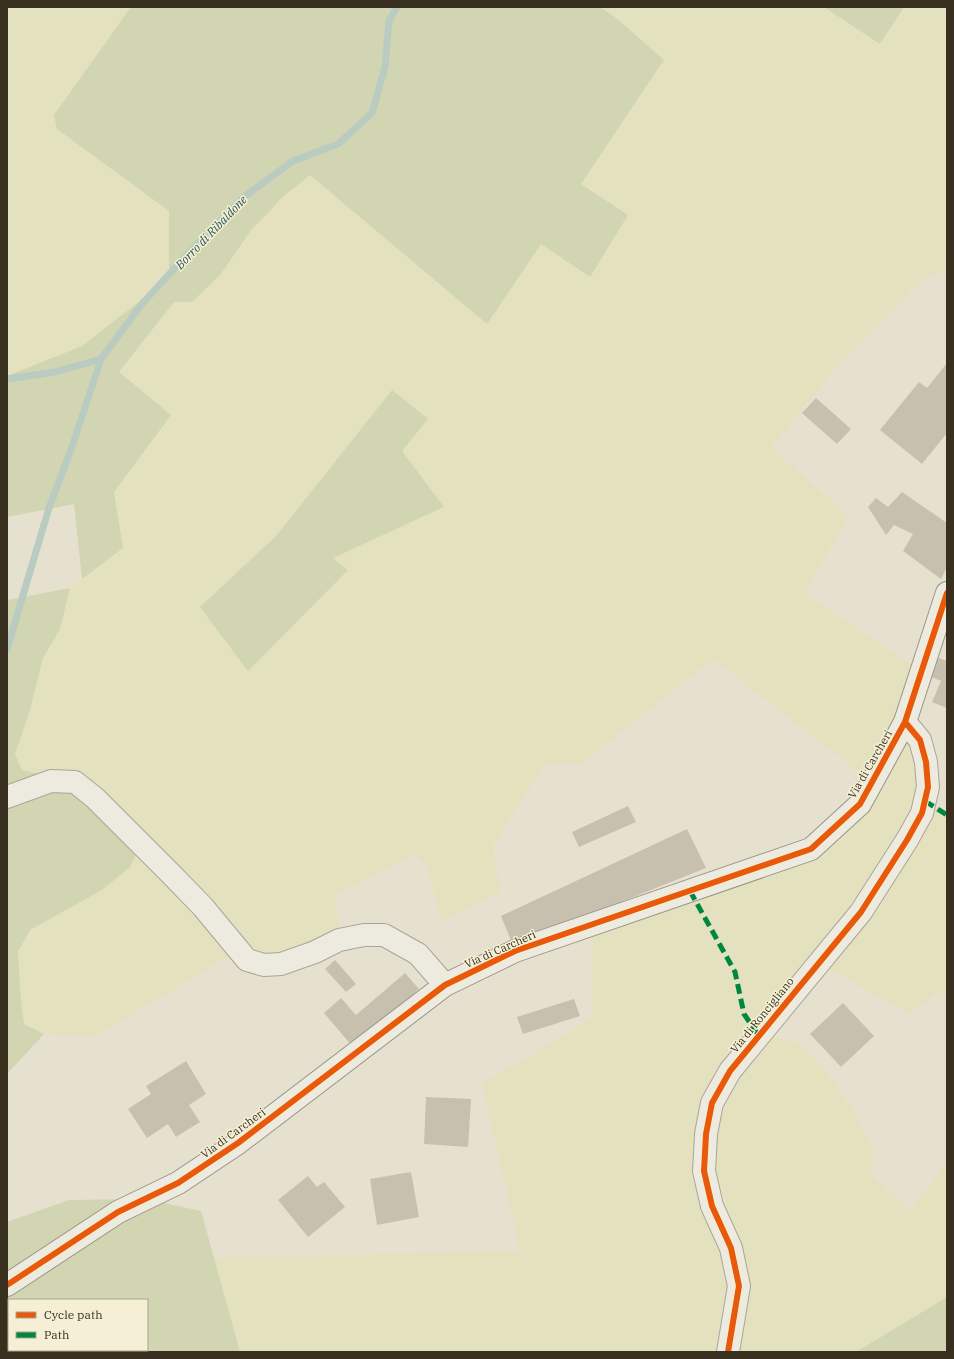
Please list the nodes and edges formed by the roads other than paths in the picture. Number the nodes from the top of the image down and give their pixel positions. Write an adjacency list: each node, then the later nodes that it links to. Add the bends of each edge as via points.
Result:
1 (947, 593): 2 (street, Via di Carcheri)
2 (905, 722): 4 (street, Via di Carcheri, via 860,804 811,849 515,951); 6 (street, Via di Roncigliano, via 920,740 926,762 928,787 922,813 861,912 730,1070 712,1103 706,1134 704,1171 712,1206 731,1248 739,1286)
3 (7, 797): 4 (street, via 50,781 75,782 95,798 203,907 247,960 264,965 281,964 339,940 364,934 384,935 418,954)
4 (445, 985): 5 (street, Via di Carcheri, via 238,1143 178,1184 118,1212)
5 (7, 1285)
6 (728, 1352)

